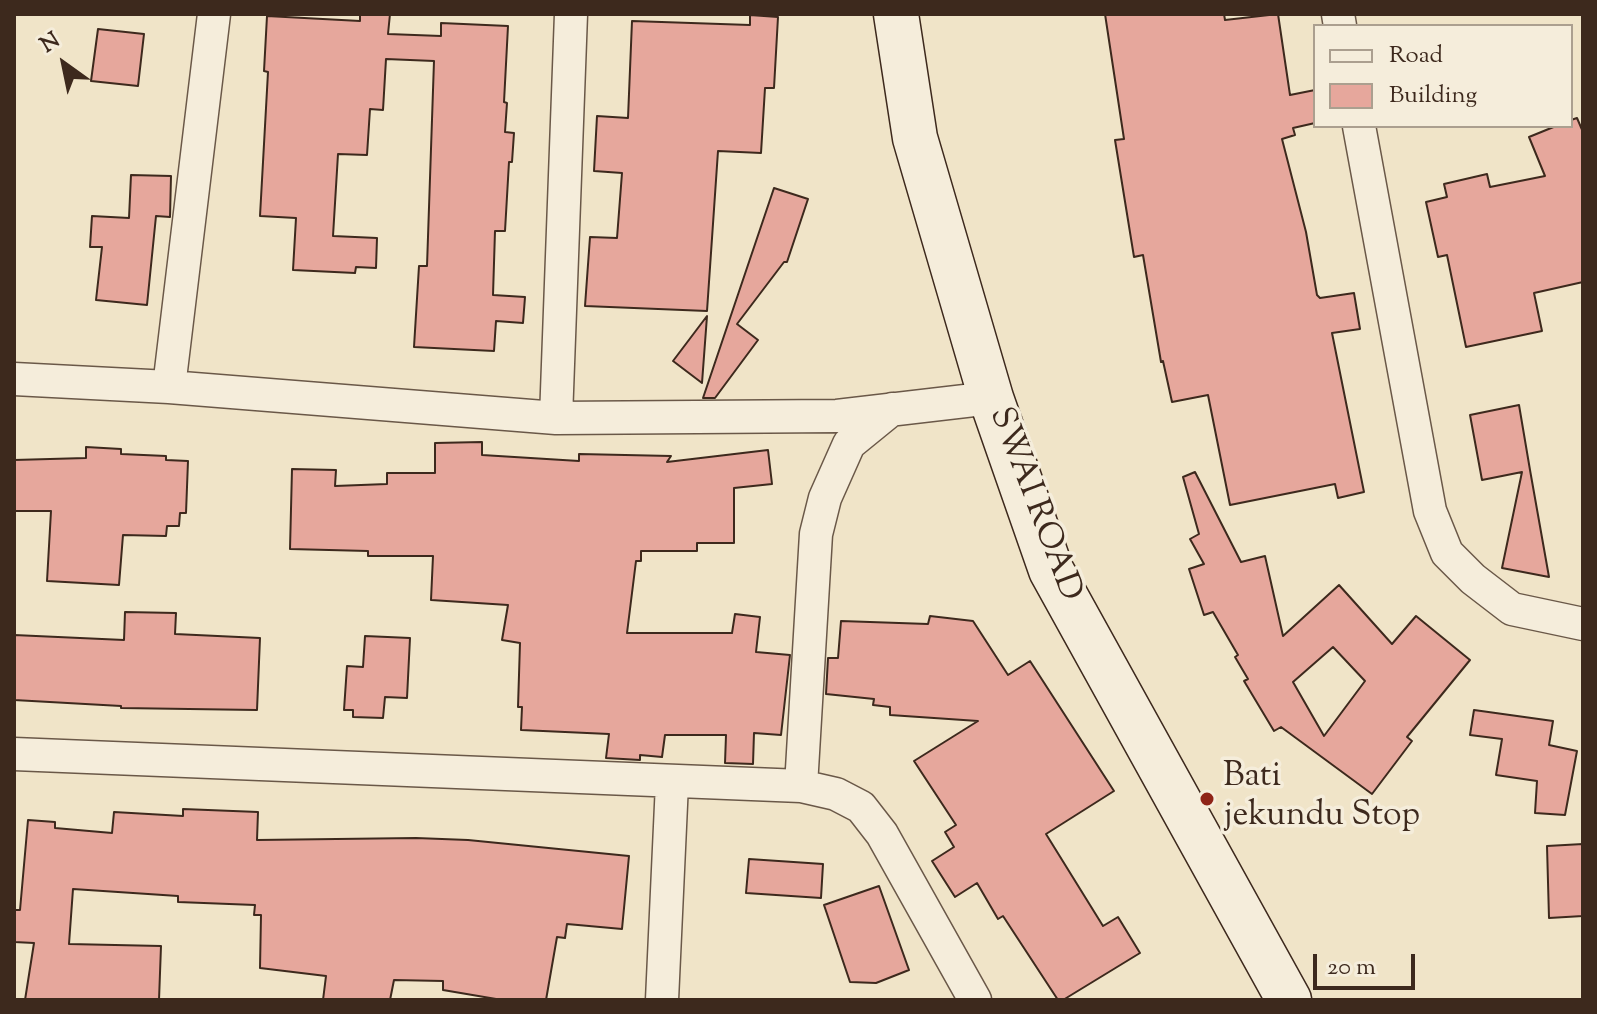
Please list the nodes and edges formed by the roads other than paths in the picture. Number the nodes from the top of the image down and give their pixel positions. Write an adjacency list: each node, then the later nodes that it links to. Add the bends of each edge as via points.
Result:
1 (214, 14): 6 (street)
2 (571, 14): 9 (street)
3 (896, 14): 7 (street, SWAI ROAD, via 915,138)
4 (1359, 128): 10 (street, via 1430,511 1447,553 1512,609)
5 (14, 379): 6 (street)
6 (169, 387): 9 (street)
7 (991, 398): 8 (street); 16 (street, SWAI ROAD, via 1051,570)
8 (892, 409): 9 (street, via 837,416); 13 (street, via 849,444 816,534)
9 (556, 418)
10 (1583, 624)
11 (14, 754): 12 (street)
12 (672, 783): 13 (street); 14 (street)
13 (801, 786): 15 (street, via 836,794 861,807 882,834)
14 (662, 1000)
15 (975, 1000)
16 (1289, 1000)

